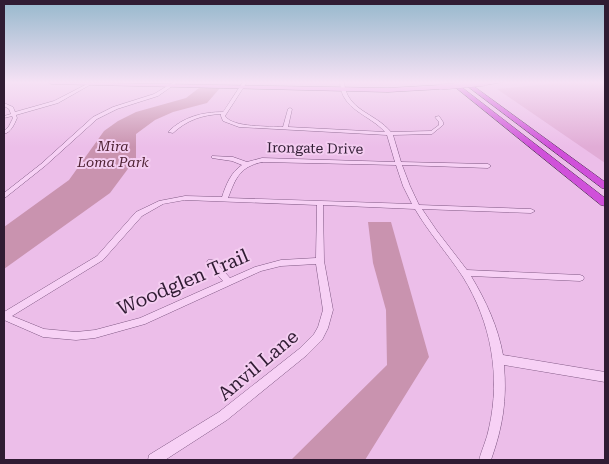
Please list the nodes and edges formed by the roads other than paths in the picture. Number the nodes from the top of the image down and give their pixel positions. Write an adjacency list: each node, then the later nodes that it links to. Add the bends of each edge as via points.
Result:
1 (4, 104): 10 (street)
2 (51, 104): 10 (street)
3 (129, 104): 22 (street, via 95,118)
4 (230, 104): 9 (street)
5 (350, 104): 16 (street)
6 (479, 104): 25 (highway)
7 (494, 104): 21 (highway)
8 (290, 109): 13 (street)
9 (224, 113): 13 (street, via 225,120 234,125); 14 (street, via 196,116)
10 (15, 115): 11 (street); 15 (street, via 14,123)
11 (4, 117)
12 (437, 117): 16 (street, via 441,125 432,132)
13 (285, 128): 16 (street)
14 (171, 132)
15 (4, 133)
16 (390, 134): 18 (street)
17 (214, 157): 19 (street)
18 (398, 162): 19 (street, Irongate Drive, via 270,159); 20 (street, Irongate Drive); 26 (street)
19 (246, 164): 23 (street, Irongate Drive, via 234,173)
20 (488, 166)
21 (605, 186)
22 (4, 196)
23 (224, 200): 24 (street); 33 (street, via 185,198 152,206 135,217 100,258)
24 (320, 203): 26 (street); 28 (street, Anvil Lane)
25 (605, 203)
26 (417, 206): 27 (street); 30 (street)
27 (531, 211)
28 (320, 261): 32 (street, Woodglen Trail, via 270,265); 36 (street, Anvil Lane, via 328,310 318,337 223,416)
29 (211, 262): 32 (street)
30 (465, 273): 31 (street); 34 (street, via 489,318)
31 (580, 278)
32 (228, 282): 33 (street, Woodglen Trail, via 142,321 95,334 43,333)
33 (4, 316)
34 (498, 359): 35 (street); 37 (street, via 500,384 496,424)
35 (605, 377)
36 (154, 460)
37 (485, 460)

